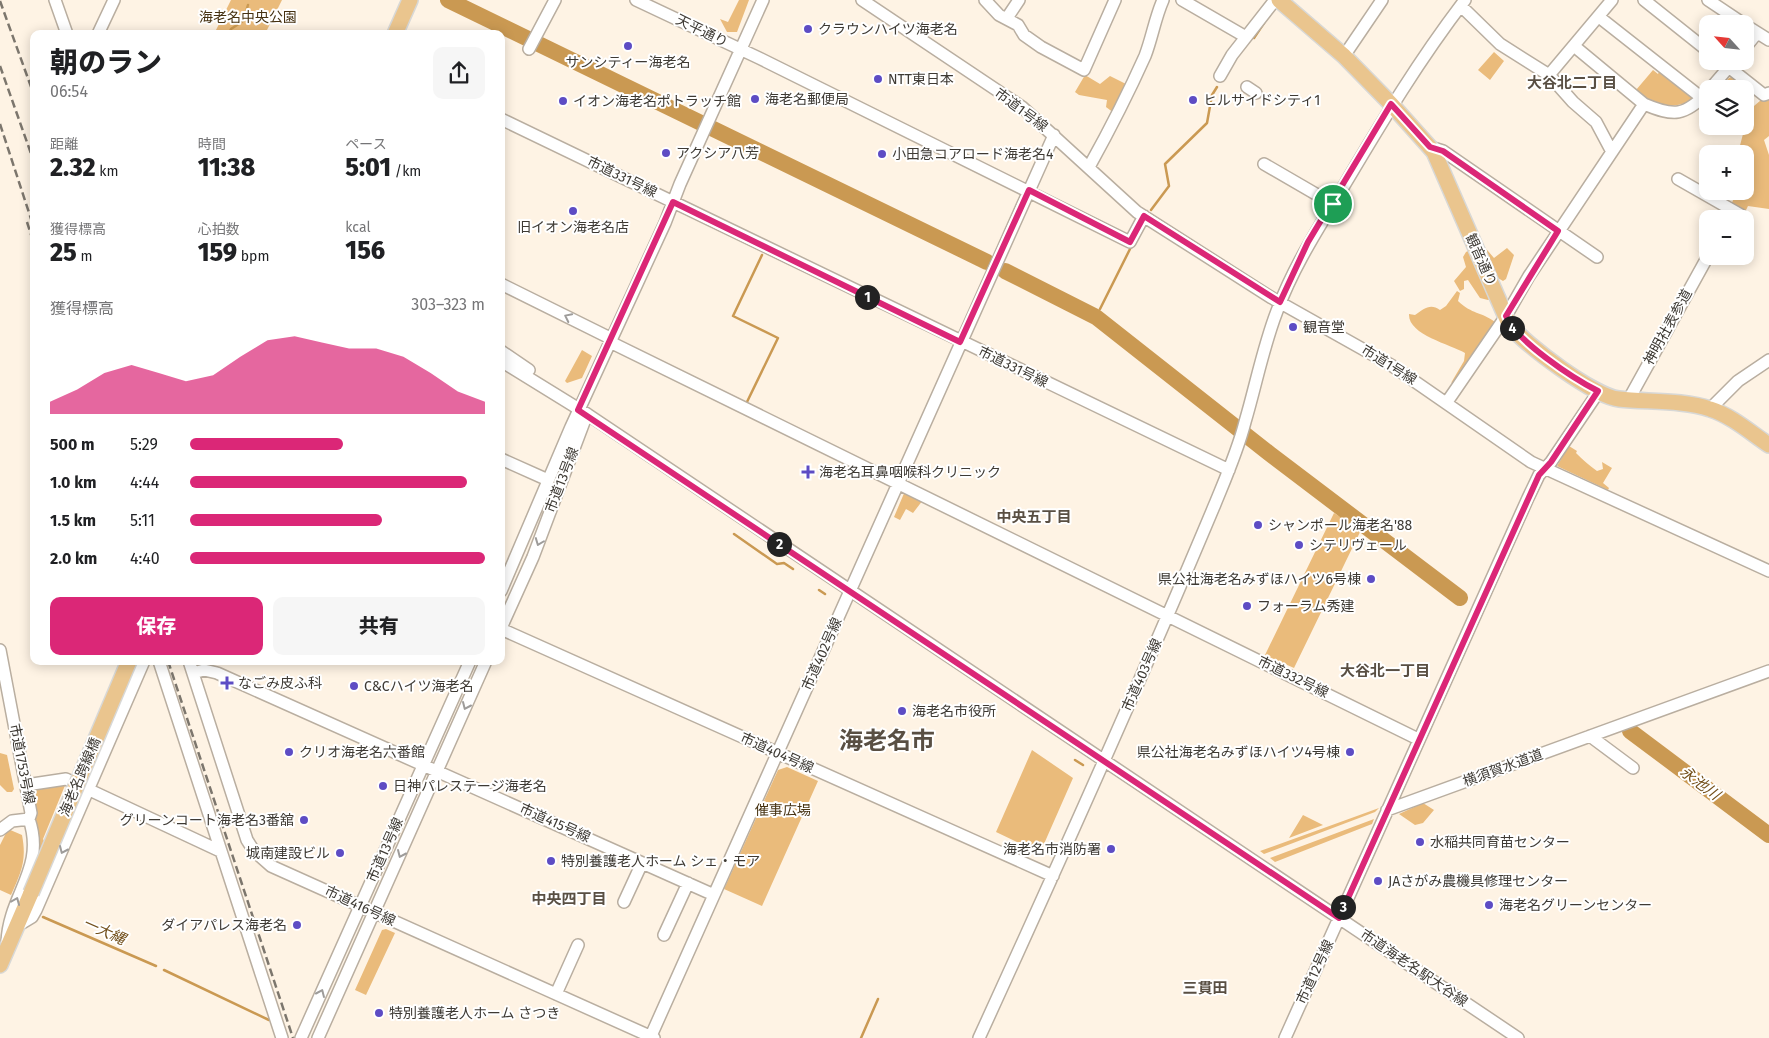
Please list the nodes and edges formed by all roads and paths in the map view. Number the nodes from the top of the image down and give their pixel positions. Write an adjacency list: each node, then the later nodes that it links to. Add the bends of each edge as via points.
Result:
1 (55, 0): 23 (street)
2 (114, 0): 24 (street)
3 (410, 0): 25 (main road)
4 (555, 0): 32 (street)
5 (636, 0): 34 (street, 天平通り)
6 (762, 0): 34 (street)
7 (862, 0): 45 (street, 市道1号線, via 1022,107)
8 (985, 0): 22 (street)
9 (1020, 0): 22 (street)
10 (1115, 0): 22 (street, via 1084,70 1041,48)
11 (1163, 0): 49 (street, via 1146,53 1122,106)
12 (1182, 0): 28 (street)
13 (1382, 0): 35 (street)
14 (1612, 0): 21 (street)
15 (1644, 0): 31 (street)
16 (1708, 0): 19 (street)
17 (1283, 2): 28 (street); 35 (main road, 観音通り)
18 (1463, 3): 37 (street, via 1500,44); 42 (street, 市道403号線)
19 (1720, 3): 20 (street)
20 (1734, 15)
21 (1599, 17): 33 (street); 39 (street)
22 (1007, 18)
23 (66, 30)
24 (100, 30)
25 (397, 30)
26 (1754, 31): 27 (street)
27 (1757, 33): 29 (street); 30 (street)
28 (1246, 37): 38 (street)
29 (1754, 37)
30 (1769, 40)
31 (1699, 43)
32 (532, 44)
33 (1574, 46): 37 (street); 43 (street)
34 (740, 50): 51 (street, 天平通り); 52 (street)
35 (1344, 56): 42 (main road, 観音通り)
36 (1736, 70): 40 (street, via 1764,95)
37 (1549, 75): 47 (street, via 1596,122)
38 (1220, 76)
39 (1699, 91)
40 (1769, 93)
41 (1699, 101): 43 (street, via 1681,112 1664,111)
42 (1391, 104): 46 (main road, 観音通り); 53 (street, 市道403号線)
43 (1644, 104): 47 (street)
44 (505, 120): 52 (street, 市道331号線)
45 (1054, 135): 49 (street, 市道1号線); 51 (street, 市道402号線)
46 (1430, 147): 56 (street, via 1443,151); 61 (main road, 観音通り)
47 (1612, 152): 56 (street)
48 (1271, 164): 53 (street)
49 (1088, 167): 55 (street, 市道1号線)
50 (1678, 179): 54 (street)
51 (1029, 190): 55 (street, 天平通り, via 1130,242); 63 (street, 市道402号線)
52 (673, 202): 62 (street); 63 (street, 市道331号線)
53 (1333, 204): 60 (street, 市道403号線, via 1308,242)
54 (1725, 210)
55 (1144, 216): 60 (street, 市道1号線)
56 (1558, 231): 57 (street); 61 (street)
57 (1597, 257)
58 (1703, 265): 68 (street, 神明社表参道)
59 (505, 286): 62 (street, 市道332号線, one-way to 59)
60 (1280, 302): 69 (street, 市道1号線, via 1342,336); 75 (street, 市道403号線)
61 (1506, 316): 67 (main road, 観音通り, via 1519,336); 69 (street)
62 (611, 341): 71 (street); 77 (street, 市道332号線)
63 (960, 342): 75 (street, 市道331号線); 77 (street, 市道402号線)
64 (505, 354): 71 (street, 市道海老名駅大谷線)
65 (1769, 360): 70 (street, via 1733,386)
66 (505, 363): 71 (street, 市道海老名駅大谷線)
67 (1598, 391): 68 (main road, 観音通り, via 1617,399); 74 (street, 市道12号線)
68 (1629, 399): 70 (main road, 観音通り)
69 (1447, 402): 74 (street, 市道1号線)
70 (1710, 409): 72 (main road, 観音通り)
71 (582, 410): 76 (street, 市道13号線); 80 (street, 市道海老名駅大谷線); 82 (street, 市道13号線, one-way to 82, via 533,557)
72 (1769, 445)
73 (505, 461): 76 (street)
74 (1544, 469): 78 (street, 市道1号線); 94 (street, 市道12号線)
75 (1229, 470): 81 (street, 市道403号線)
76 (548, 480): 79 (street, 市道13号線)
77 (899, 483): 80 (street, 市道402号線); 81 (street, 市道332号線)
78 (1769, 571)
79 (505, 582)
80 (850, 591): 95 (street, 市道402号線); 96 (street, 市道海老名駅大谷線)
81 (1168, 616): 94 (street, 市道332号線); 96 (street, 市道403号線)
82 (505, 619)
83 (505, 630): 95 (street, 市道404号線)
84 (0, 650): 100 (street, 市道1753号線)
85 (127, 665): 114 (main road, 海老名跨線橋, bridge)
86 (142, 665): 101 (street)
87 (160, 665): 105 (street)
88 (190, 665): 92 (street, 市道416号線)
89 (468, 665): 97 (street, 市道13号線)
90 (484, 665): 99 (street, 市道13号線, one-way to 99)
91 (1769, 671): 93 (street, 横須賀水道道)
92 (193, 673): 97 (street, 市道415号線, via 204,670 217,673); 111 (street, 市道416号線, via 250,846 271,866)
93 (1590, 736): 98 (street); 102 (street, 横須賀水道道)
94 (1418, 738): 102 (street, 市道12号線)
95 (777, 753): 107 (street, 市道404号線); 109 (street, 市道402号線)
96 (1103, 760): 107 (street, 市道403号線); 113 (street, 市道海老名駅大谷線)
97 (424, 764): 99 (street, 市道415号線); 111 (street, 市道13号線)
98 (1633, 768)
99 (438, 770): 106 (street, 市道415号線); 112 (street, 市道13号線, one-way to 112)
100 (26, 785): 101 (street, via 66,779); 103 (street, 市道1753号線, via 32,813)
101 (90, 790): 105 (street); 114 (street, one-way to 114, via 36,910 32,917)
102 (1387, 810): 113 (street, 市道12号線)
103 (29, 819): 104 (street, via 12,821); 117 (street, 市道1753号線, one-way to 103, via 8,923 33,862)
104 (0, 830)
105 (220, 851): 120 (street)
106 (642, 863): 108 (street, 市道415号線); 110 (street)
107 (1052, 876): 124 (street, 市道403号線)
108 (688, 883): 109 (street, 市道415号線); 115 (street)
109 (714, 895): 123 (street, 市道402号線)
110 (624, 902)
111 (360, 906): 112 (street, 市道416号線); 121 (street, 市道13号線, one-way to 111)
112 (374, 913): 119 (street, 市道416号線); 122 (street, 市道13号線)
113 (1339, 918): 125 (street, 市道12号線); 126 (street, 市道海老名駅大谷線)
114 (17, 926): 117 (main road, 海老名跨線橋)
115 (664, 935)
116 (578, 945): 119 (street)
117 (7, 948): 118 (main road, 海老名跨線橋)
118 (0, 965)
119 (556, 994): 123 (street, 市道416号線)
120 (282, 1038)
121 (301, 1038)
122 (318, 1038)
123 (652, 1038)
124 (979, 1038)
125 (1285, 1038)
126 (1518, 1038)

